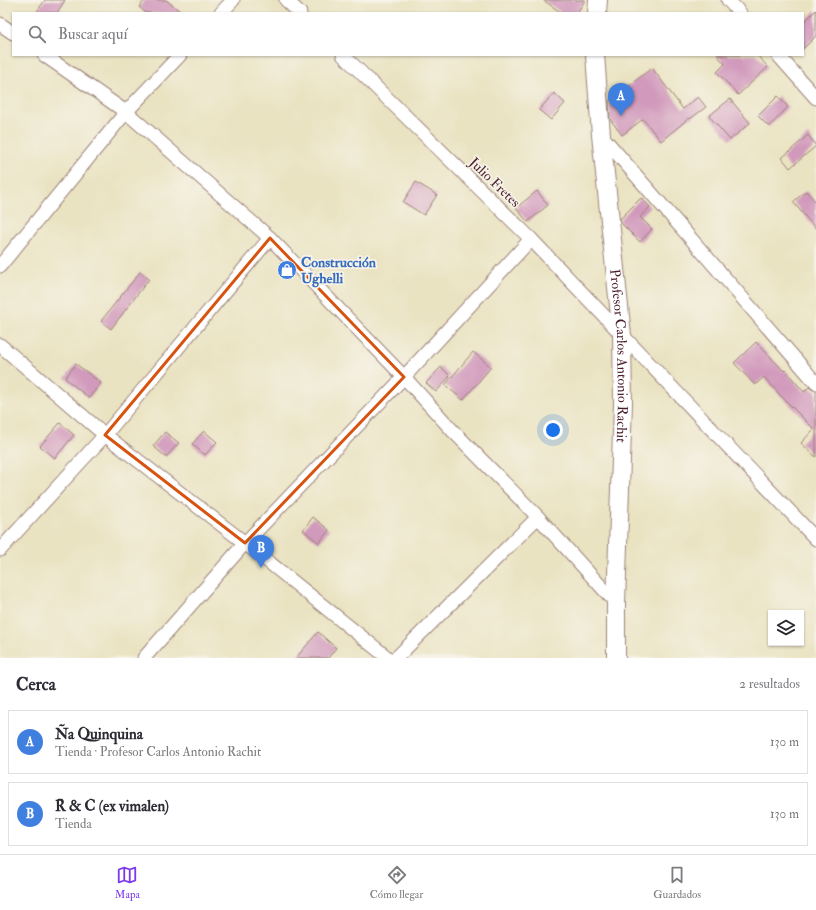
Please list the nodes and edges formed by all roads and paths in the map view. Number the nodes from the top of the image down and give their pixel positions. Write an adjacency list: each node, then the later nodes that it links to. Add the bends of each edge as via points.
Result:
1 (233, 0): 4 (street)
2 (286, 0): 5 (street)
3 (598, 0): 6 (main road)
4 (222, 12)
5 (299, 12)
6 (597, 12)
7 (0, 24): 8 (street)
8 (12, 32)
9 (45, 56): 15 (street)
10 (179, 56): 15 (street)
11 (344, 56): 18 (street, Julio Fretes)
12 (596, 56): 16 (main road, Profesor Carlos Antonio Rachit)
13 (779, 56): 14 (street)
14 (816, 98)
15 (126, 112): 17 (street); 19 (street)
16 (601, 135): 20 (main road, Profesor Carlos Antonio Rachit); 23 (street)
17 (270, 238): 22 (street); 24 (street)
18 (531, 239): 20 (street, Julio Fretes); 22 (street)
19 (0, 266)
20 (622, 335): 26 (street, Julio Fretes); 29 (main road, Profesor Carlos Antonio Rachit)
21 (0, 345): 24 (street)
22 (404, 377): 25 (street); 27 (street)
23 (816, 383)
24 (105, 435): 27 (street); 28 (street)
25 (538, 517): 29 (street); 32 (street)
26 (816, 539)
27 (245, 543): 30 (street); 31 (street)
28 (0, 550)
29 (616, 604): 33 (main road, Profesor Carlos Antonio Rachit)
30 (144, 658)
31 (388, 658)
32 (396, 658)
33 (616, 658)

